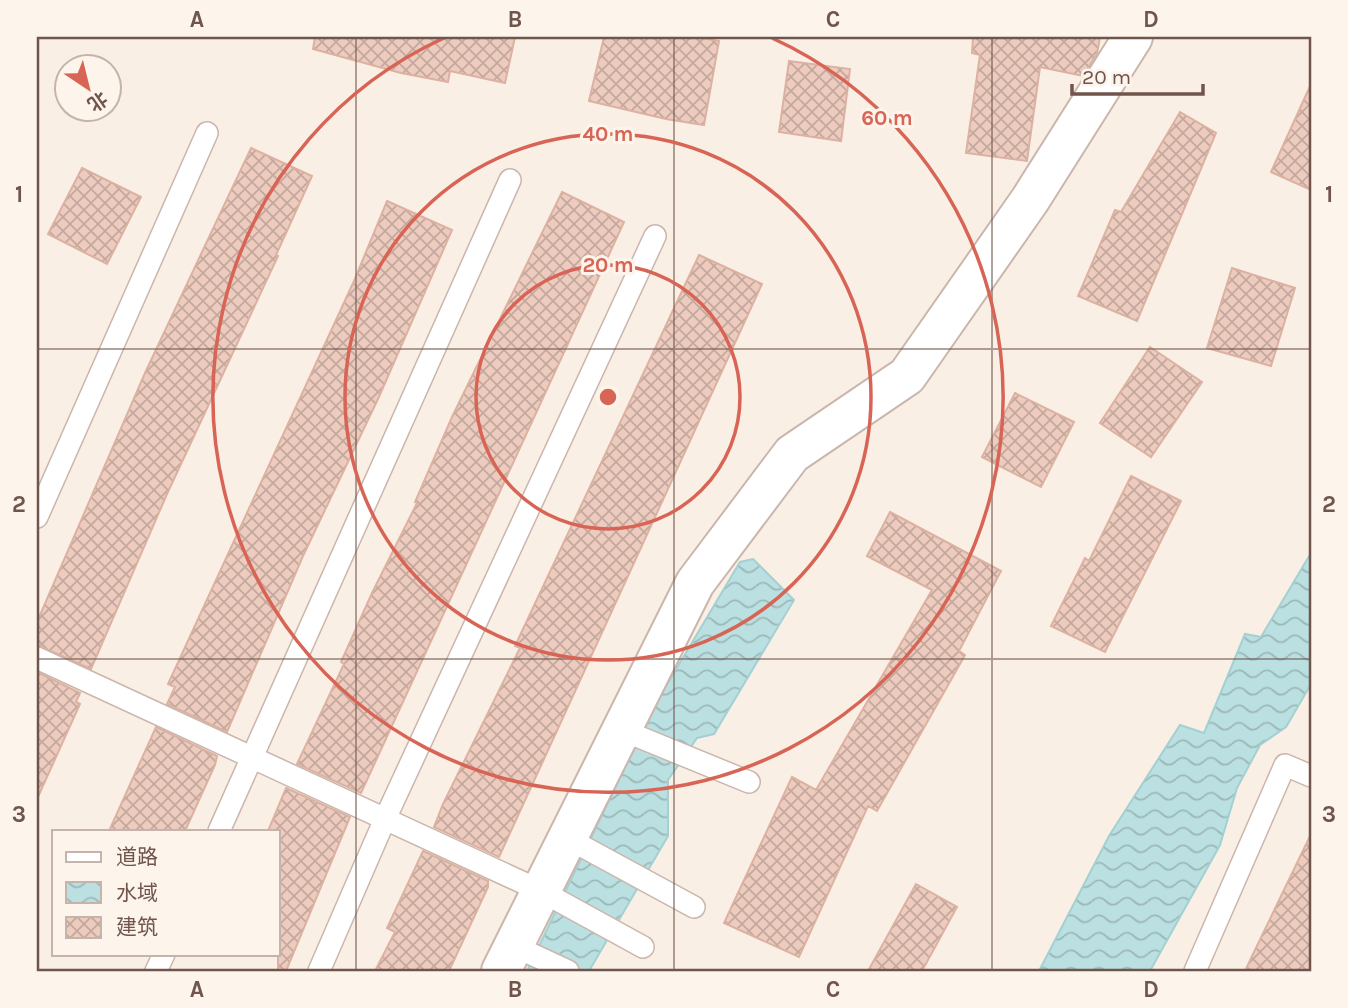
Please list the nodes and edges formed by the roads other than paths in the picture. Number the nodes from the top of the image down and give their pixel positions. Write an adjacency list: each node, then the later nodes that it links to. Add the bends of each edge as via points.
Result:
1 (1133, 37): 7 (street, via 1030,200 907,376 792,454 695,583)
2 (207, 133): 5 (lane)
3 (510, 180): 8 (lane)
4 (655, 236): 11 (lane)
5 (37, 517)
6 (37, 658): 8 (lane)
7 (622, 730): 10 (lane); 13 (street)
8 (251, 758): 11 (lane); 12 (lane)
9 (1311, 776): 20 (lane, via 1285,765)
10 (749, 782)
11 (385, 819): 14 (lane); 18 (lane)
12 (219, 830)
13 (568, 838): 14 (street); 15 (lane)
14 (541, 891): 16 (lane); 17 (street)
15 (694, 907)
16 (643, 947)
17 (507, 959): 19 (lane)
18 (319, 971)
19 (568, 971)
20 (1195, 971)

